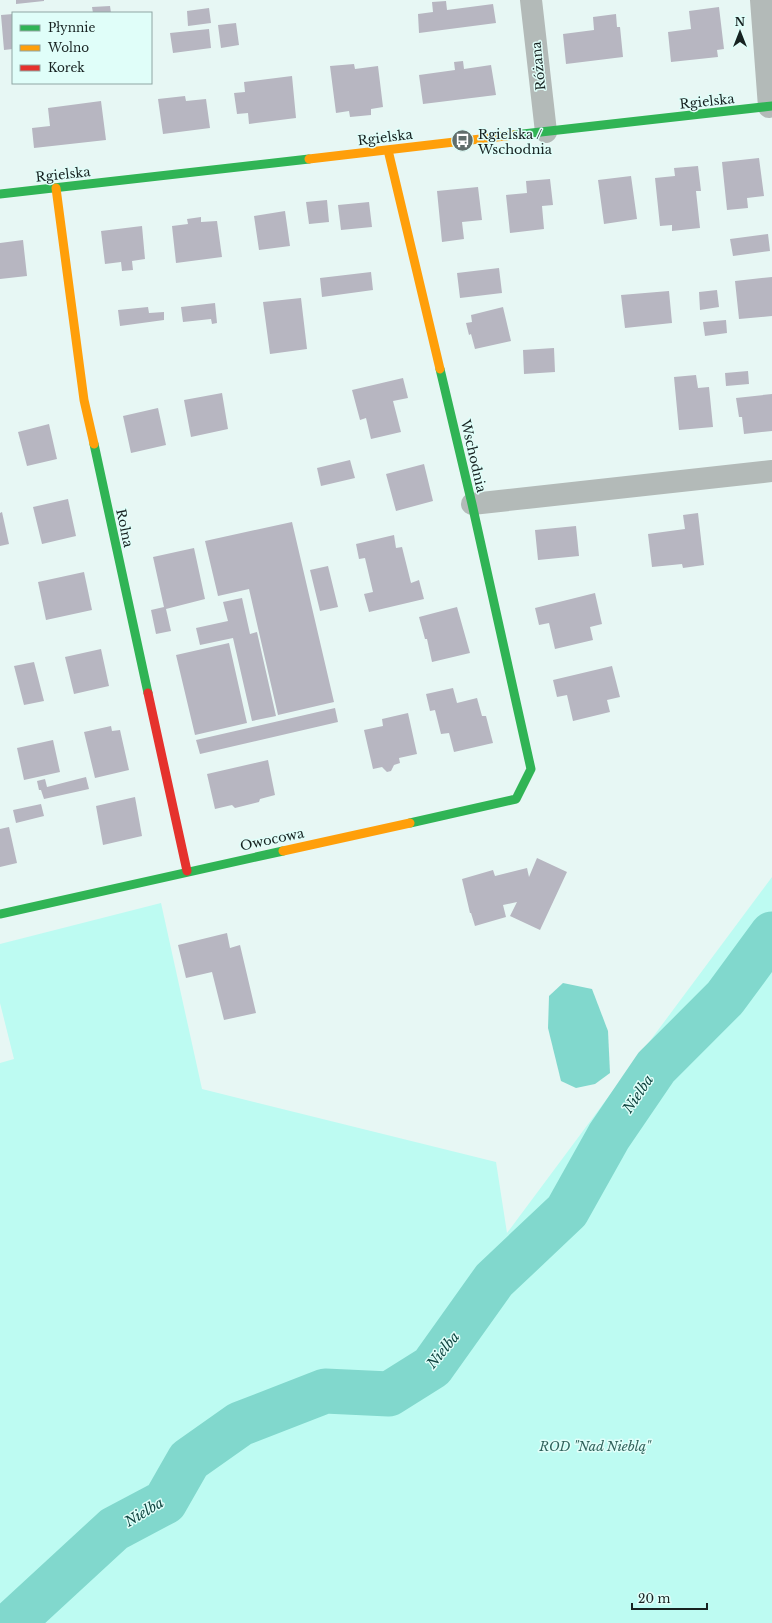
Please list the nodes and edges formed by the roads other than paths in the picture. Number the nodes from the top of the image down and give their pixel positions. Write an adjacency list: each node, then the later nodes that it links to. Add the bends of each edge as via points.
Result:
1 (531, 0): 4 (street, Różana)
2 (761, 0): 3 (street)
3 (770, 107): 4 (street, Rgielska)
4 (546, 132): 5 (street, Rgielska)
5 (388, 150): 6 (street, Rgielska); 9 (street, Wschodnia)
6 (56, 188): 7 (street, Rgielska); 11 (street, Rolna, via 84,400)
7 (0, 191)
8 (772, 471): 9 (street)
9 (472, 504): 10 (street, Wschodnia)
10 (531, 769): 11 (street, Owocowa, via 516,799)
11 (187, 871): 12 (street, Owocowa)
12 (0, 914)

